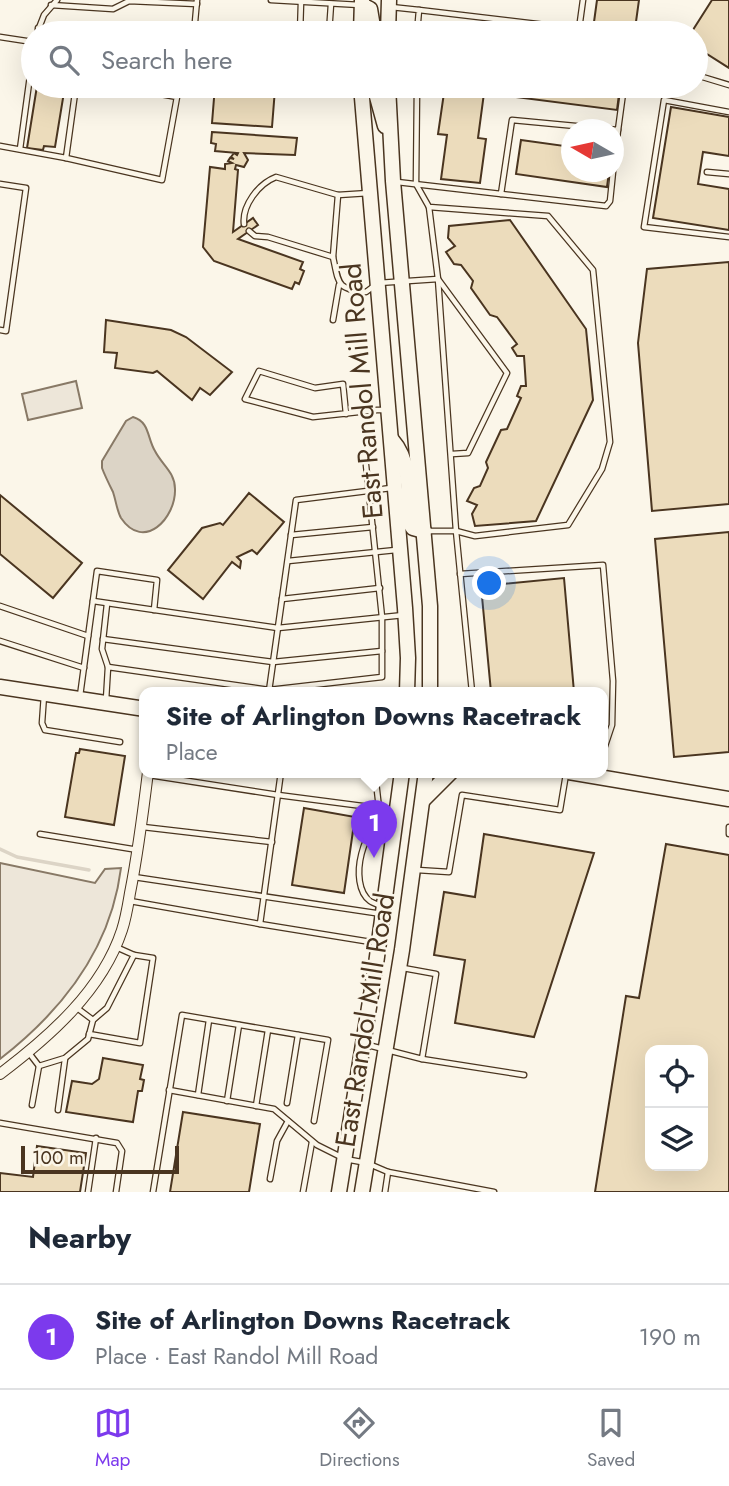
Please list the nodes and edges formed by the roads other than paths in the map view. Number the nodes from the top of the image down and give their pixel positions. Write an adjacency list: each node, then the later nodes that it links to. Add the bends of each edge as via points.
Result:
1 (57, 0): 9 (lane)
2 (271, 0): 5 (lane)
3 (583, 0): 20 (lane)
4 (197, 2): 9 (lane, via 129,1 113,9); 12 (lane)
5 (301, 2): 8 (lane); 13 (lane)
6 (362, 3): 8 (lane); 15 (main road); 16 (main road, via 370,9)
7 (389, 3): 10 (lane); 17 (main road)
8 (331, 4): 14 (lane)
9 (51, 5): 11 (lane)
10 (419, 10): 18 (lane); 19 (lane)
11 (42, 21)
12 (195, 21)
13 (300, 21)
14 (330, 21)
15 (361, 21)
16 (372, 21)
17 (388, 21)
18 (418, 21)
19 (512, 21)
20 (580, 21)
21 (0, 37): 22 (lane)
22 (21, 40)
23 (708, 79): 24 (lane)
24 (729, 85)
25 (27, 98): 38 (lane)
26 (74, 98): 39 (lane)
27 (177, 98): 39 (lane, via 162,180)
28 (362, 98): 46 (main road, East Randol Mill Road)
29 (377, 98): 36 (main road)
30 (389, 98): 36 (main road, East Randol Mill Road)
31 (417, 98): 45 (lane)
32 (622, 98): 34 (lane)
33 (729, 112): 52 (lane, via 664,100 644,227)
34 (620, 119)
35 (561, 125): 47 (lane, via 512,120)
36 (391, 137): 42 (main road, East Randol Mill Road)
37 (0, 146): 38 (lane)
38 (20, 149): 39 (lane)
39 (66, 158)
40 (707, 172): 41 (lane)
41 (729, 174)
42 (393, 181): 45 (lane); 55 (main road, East Randol Mill Road)
43 (612, 182): 47 (lane, via 606,206)
44 (0, 184): 59 (lane, via 26,188 6,331)
45 (416, 184): 47 (lane); 49 (lane)
46 (370, 192): 48 (lane); 56 (main road, East Randol Mill Road)
47 (501, 194)
48 (338, 195): 50 (lane, via 276,177 262,186 245,208); 53 (lane)
49 (429, 207): 54 (lane); 69 (lane, via 548,216 593,270 610,443 602,469 568,525 475,536)
50 (244, 224)
51 (249, 231): 53 (lane)
52 (729, 237)
53 (332, 257): 57 (lane)
54 (438, 279): 55 (lane); 63 (lane); 63 (lane, via 507,373 468,453)
55 (401, 281): 56 (lane); 68 (main road, East Randol Mill Road)
56 (378, 283): 57 (lane, via 366,292 345,290); 60 (main road, East Randol Mill Road)
57 (339, 284): 58 (lane)
58 (333, 320)
59 (0, 330)
60 (389, 409): 61 (lane); 62 (main road, East Randol Mill Road)
61 (346, 414): 61 (lane, via 313,417 245,399 259,371 315,388 343,384)
62 (391, 439): 65 (main road, East Randol Mill Road); 68 (main road, via 405,461 409,522)
63 (452, 454): 69 (lane)
64 (366, 465): 66 (lane)
65 (395, 487): 66 (lane); 71 (main road, East Randol Mill Road)
66 (370, 490): 67 (lane); 70 (lane, via 296,500)
67 (373, 527): 70 (lane); 72 (lane)
68 (424, 531): 69 (lane); 96 (main road, East Randol Mill Road)
69 (456, 531): 74 (lane)
70 (291, 535): 73 (lane)
71 (400, 550): 72 (lane); 81 (main road, East Randol Mill Road)
72 (376, 552): 73 (lane); 75 (lane)
73 (288, 561): 76 (lane)
74 (460, 574): 97 (lane); 102 (lane, via 603,565 613,681)
75 (380, 588): 76 (lane); 82 (lane)
76 (282, 599): 83 (lane)
77 (93, 601): 78 (lane); 80 (lane, via 97,571 157,580); 84 (lane)
78 (107, 604): 80 (lane); 85 (lane)
79 (0, 606): 84 (lane)
80 (154, 610): 83 (lane)
81 (405, 615): 82 (lane); 95 (main road, East Randol Mill Road)
82 (382, 617): 83 (lane); 87 (lane)
83 (278, 628): 88 (lane)
84 (88, 636): 90 (lane)
85 (103, 639): 88 (lane); 89 (lane)
86 (0, 641): 90 (lane)
87 (382, 651): 88 (lane); 94 (lane, via 382,677)
88 (273, 662): 93 (lane)
89 (108, 667): 92 (lane); 100 (lane)
90 (84, 668): 99 (lane)
91 (0, 687): 98 (main road)
92 (242, 687)
93 (270, 687)
94 (301, 687)
95 (406, 687)
96 (430, 687)
97 (471, 687)
98 (44, 694): 99 (main road); 103 (lane, via 45,730)
99 (80, 700): 100 (main road)
100 (106, 703): 101 (main road)
101 (139, 708)
102 (608, 737)
103 (120, 742)
104 (608, 776): 116 (main road)
105 (148, 778): 120 (street)
106 (173, 778): 114 (lane)
107 (280, 778): 114 (lane)
108 (368, 778): 118 (lane, via 376,782)
109 (392, 778): 115 (main road)
110 (401, 778): 115 (main road, East Randol Mill Road)
111 (425, 778): 117 (main road, East Randol Mill Road)
112 (445, 778): 117 (main road)
113 (566, 778): 126 (lane, via 560,810 462,795 449,872)
114 (278, 795): 118 (lane); 124 (lane)
115 (399, 795): 119 (main road, East Randol Mill Road)
116 (729, 799)
117 (422, 802): 126 (main road, East Randol Mill Road)
118 (379, 808): 119 (lane)
119 (397, 814): 130 (main road, East Randol Mill Road); 130 (lane, via 378,821 368,835 359,872 363,894)
120 (142, 827): 124 (lane); 125 (street)
121 (729, 827): 123 (lane)
122 (40, 834): 125 (lane)
123 (729, 834)
124 (272, 842): 128 (lane)
125 (139, 850): 127 (street)
126 (413, 870): 135 (main road, East Randol Mill Road)
127 (134, 877): 128 (lane); 129 (street)
128 (264, 897): 130 (lane); 131 (lane)
129 (129, 901): 131 (lane); 133 (street)
130 (384, 911): 132 (main road, East Randol Mill Road)
131 (260, 924): 132 (lane)
132 (379, 943): 143 (main road, East Randol Mill Road)
133 (115, 946): 134 (lane); 136 (street)
134 (134, 955): 137 (lane, via 107,1008); 141 (lane, via 153,958 140,1043)
135 (399, 967): 144 (main road, East Randol Mill Road); 147 (lane, via 436,974)
136 (75, 1007): 137 (lane); 145 (street)
137 (93, 1020): 141 (lane)
138 (209, 1020): 139 (lane); 151 (lane, via 182,1015); 152 (lane)
139 (239, 1025): 140 (lane); 153 (lane)
140 (268, 1030): 142 (lane); 156 (lane)
141 (89, 1034): 146 (lane)
142 (298, 1035): 154 (lane); 159 (lane, via 328,1040)
143 (363, 1044): 144 (lane); 163 (main road, East Randol Mill Road)
144 (387, 1048): 147 (lane); 164 (main road, East Randol Mill Road)
145 (28, 1053): 148 (lane); 149 (street)
146 (65, 1059): 148 (lane); 157 (lane)
147 (422, 1059): 150 (lane)
148 (39, 1066): 155 (lane)
149 (0, 1074)
150 (524, 1075)
151 (170, 1090): 152 (lane); 169 (lane)
152 (198, 1095): 153 (lane)
153 (227, 1101): 156 (lane)
154 (287, 1103)
155 (32, 1105)
156 (256, 1106): 158 (lane, via 274,1109)
157 (58, 1110)
158 (288, 1121): 162 (lane); 166 (lane)
159 (314, 1121)
160 (0, 1124): 161 (lane)
161 (96, 1138): 167 (lane); 168 (lane, via 117,1143 122,1151)
162 (312, 1141): 163 (lane); 170 (lane)
163 (345, 1159): 164 (lane); 171 (main road, East Randol Mill Road)
164 (367, 1163): 165 (lane); 172 (main road, East Randol Mill Road)
165 (388, 1172): 173 (lane); 174 (lane)
166 (270, 1179)
167 (88, 1192)
168 (116, 1192)
169 (153, 1192)
170 (303, 1192)
171 (339, 1192)
172 (362, 1192)
173 (385, 1192)
174 (494, 1192)

